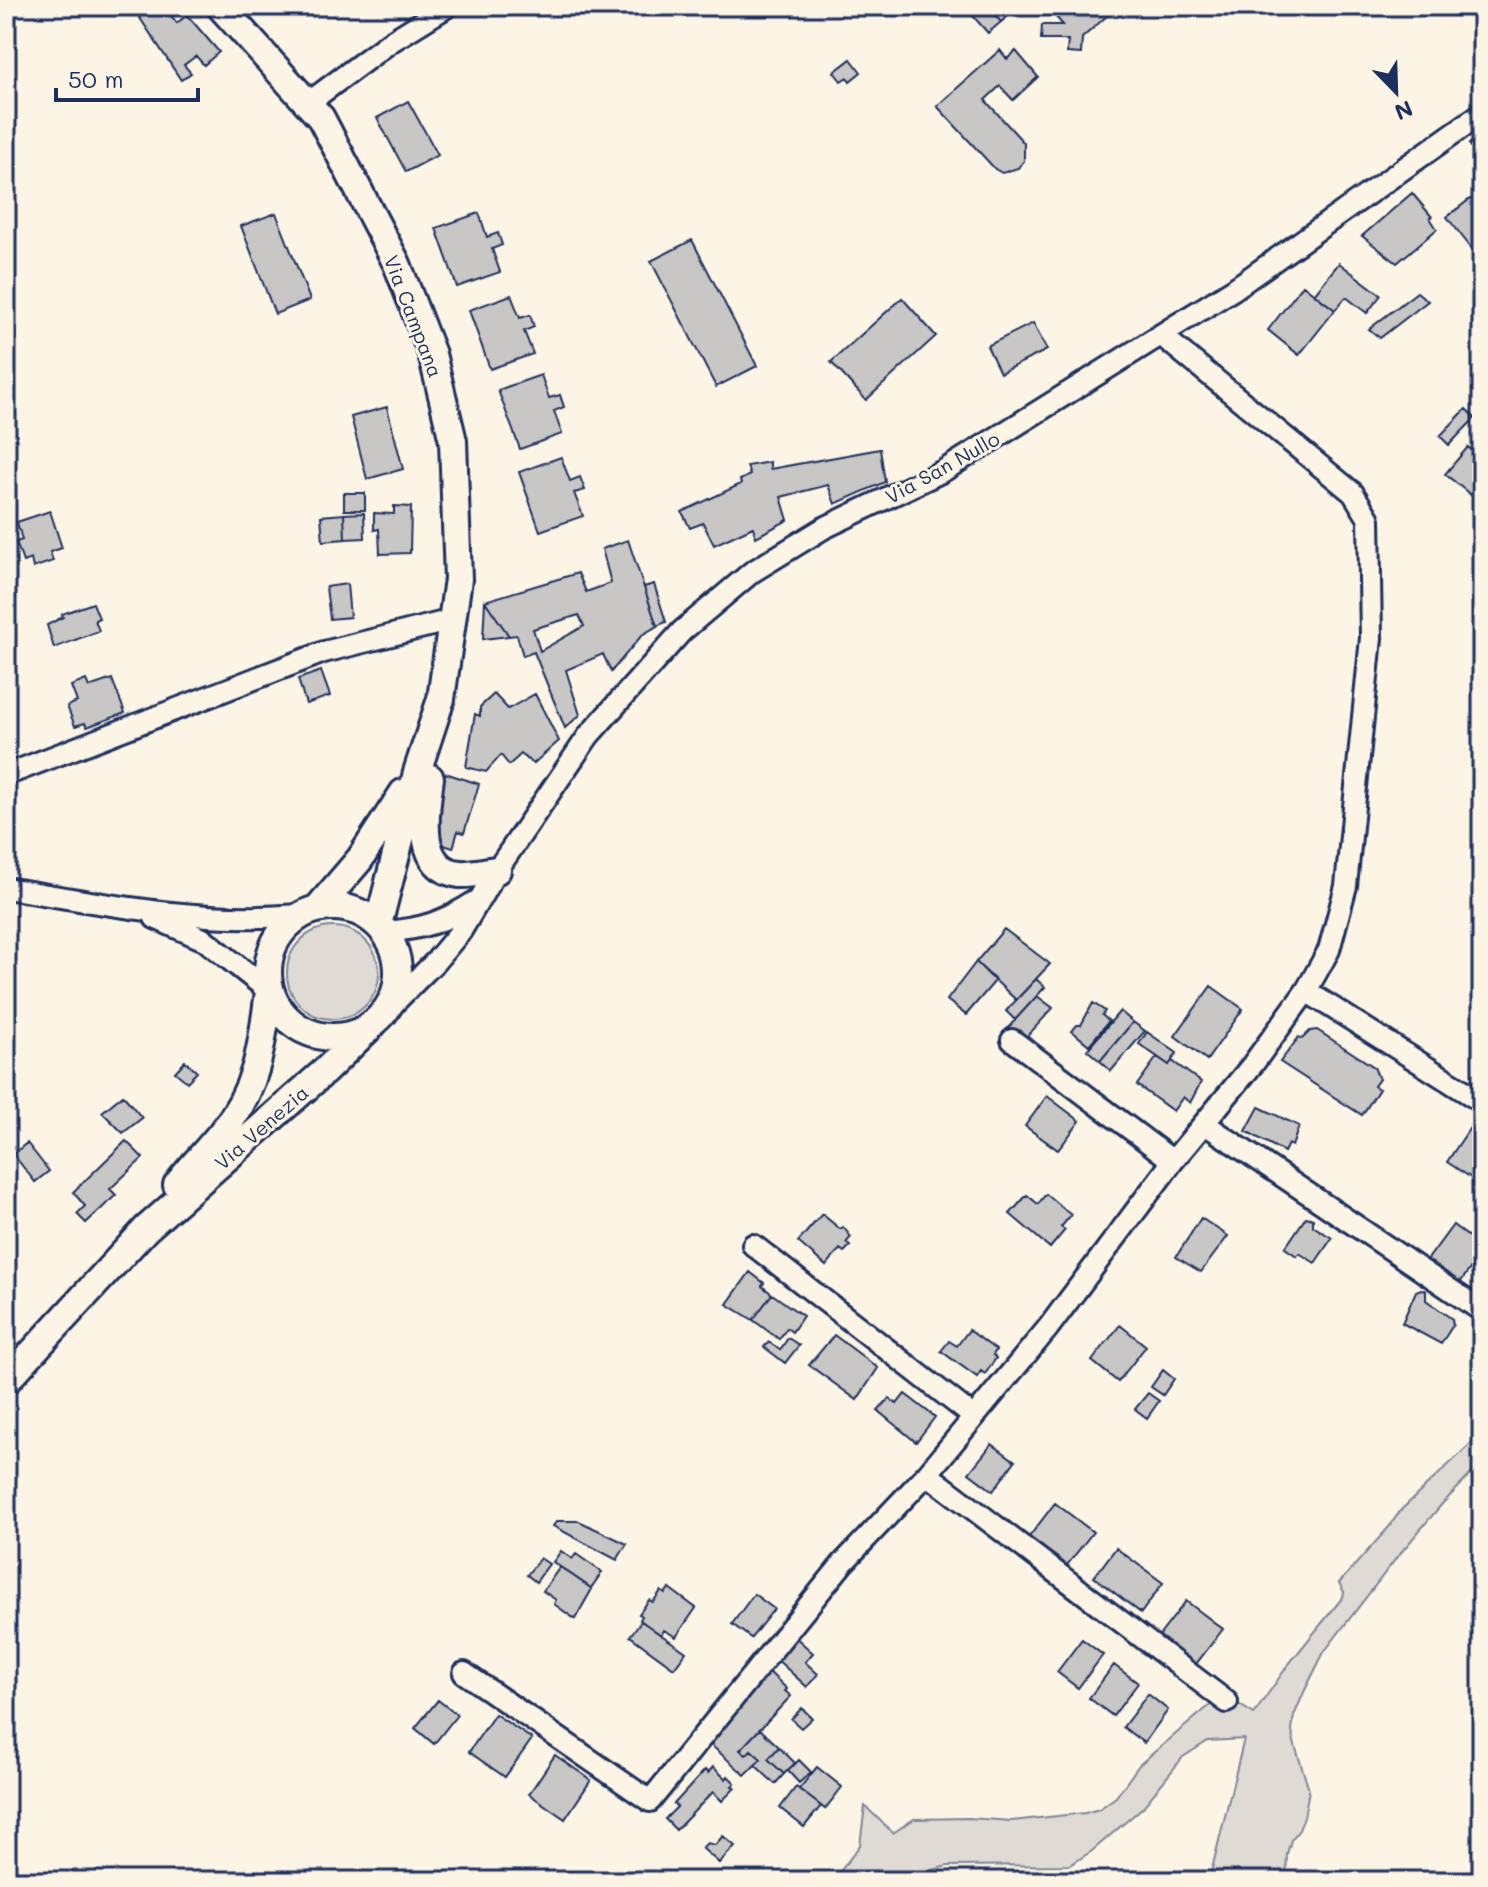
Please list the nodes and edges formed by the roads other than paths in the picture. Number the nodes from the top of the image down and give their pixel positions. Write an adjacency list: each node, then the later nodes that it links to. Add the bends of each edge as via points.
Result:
1 (220, 6): 3 (main road, Via Campana)
2 (448, 6): 3 (street)
3 (308, 103): 6 (main road, Via Campana, via 321,118 397,264 432,354 453,441 458,579)
4 (1482, 113): 5 (street, Via San Nullo)
5 (1161, 335): 10 (street, Via San Nullo, via 943,471 824,528 752,572 682,631 589,735); 17 (street, via 1353,493 1369,519 1371,638 1346,886 1329,950)
6 (452, 620): 7 (main road, Via Campana); 9 (street, via 324,652)
7 (441, 699): 8 (main road, Via Campana); 10 (main road, via 425,835 434,862 445,869 459,874)
8 (418, 769): 14 (main road, Via Campana, via 360,859); 15 (main road, Via Campana)
9 (6, 775)
10 (497, 870): 12 (street, Via San Nullo)
11 (6, 888): 13 (street)
12 (478, 900): 15 (street, Via San Nullo, via 420,930); 18 (street, Via San Nullo, via 435,962)
13 (137, 910): 14 (street, via 225,918); 16 (street, via 205,940)
14 (309, 912): 15 (main road, via 355,910); 16 (main road, Via Campana, via 283,929 271,948)
15 (382, 929): 18 (main road, via 398,964 395,990)
16 (269, 991): 18 (main road, via 283,1015 304,1032 321,1037 357,1033); 23 (main road, Via Venezia, via 260,1059 243,1099)
17 (1306, 991): 20 (street); 21 (street)
18 (379, 1018): 23 (main road, Via Venezia)
19 (1012, 1040): 22 (street)
20 (1482, 1102)
21 (1205, 1124): 22 (street); 25 (street)
22 (1173, 1161): 27 (street)
23 (146, 1229): 26 (main road, Via Venezia)
24 (753, 1245): 27 (street)
25 (1482, 1311)
26 (6, 1381)
27 (974, 1417): 28 (street)
28 (927, 1474): 29 (street, via 843,1563 650,1801); 30 (street)
29 (464, 1673)
30 (1227, 1702)

